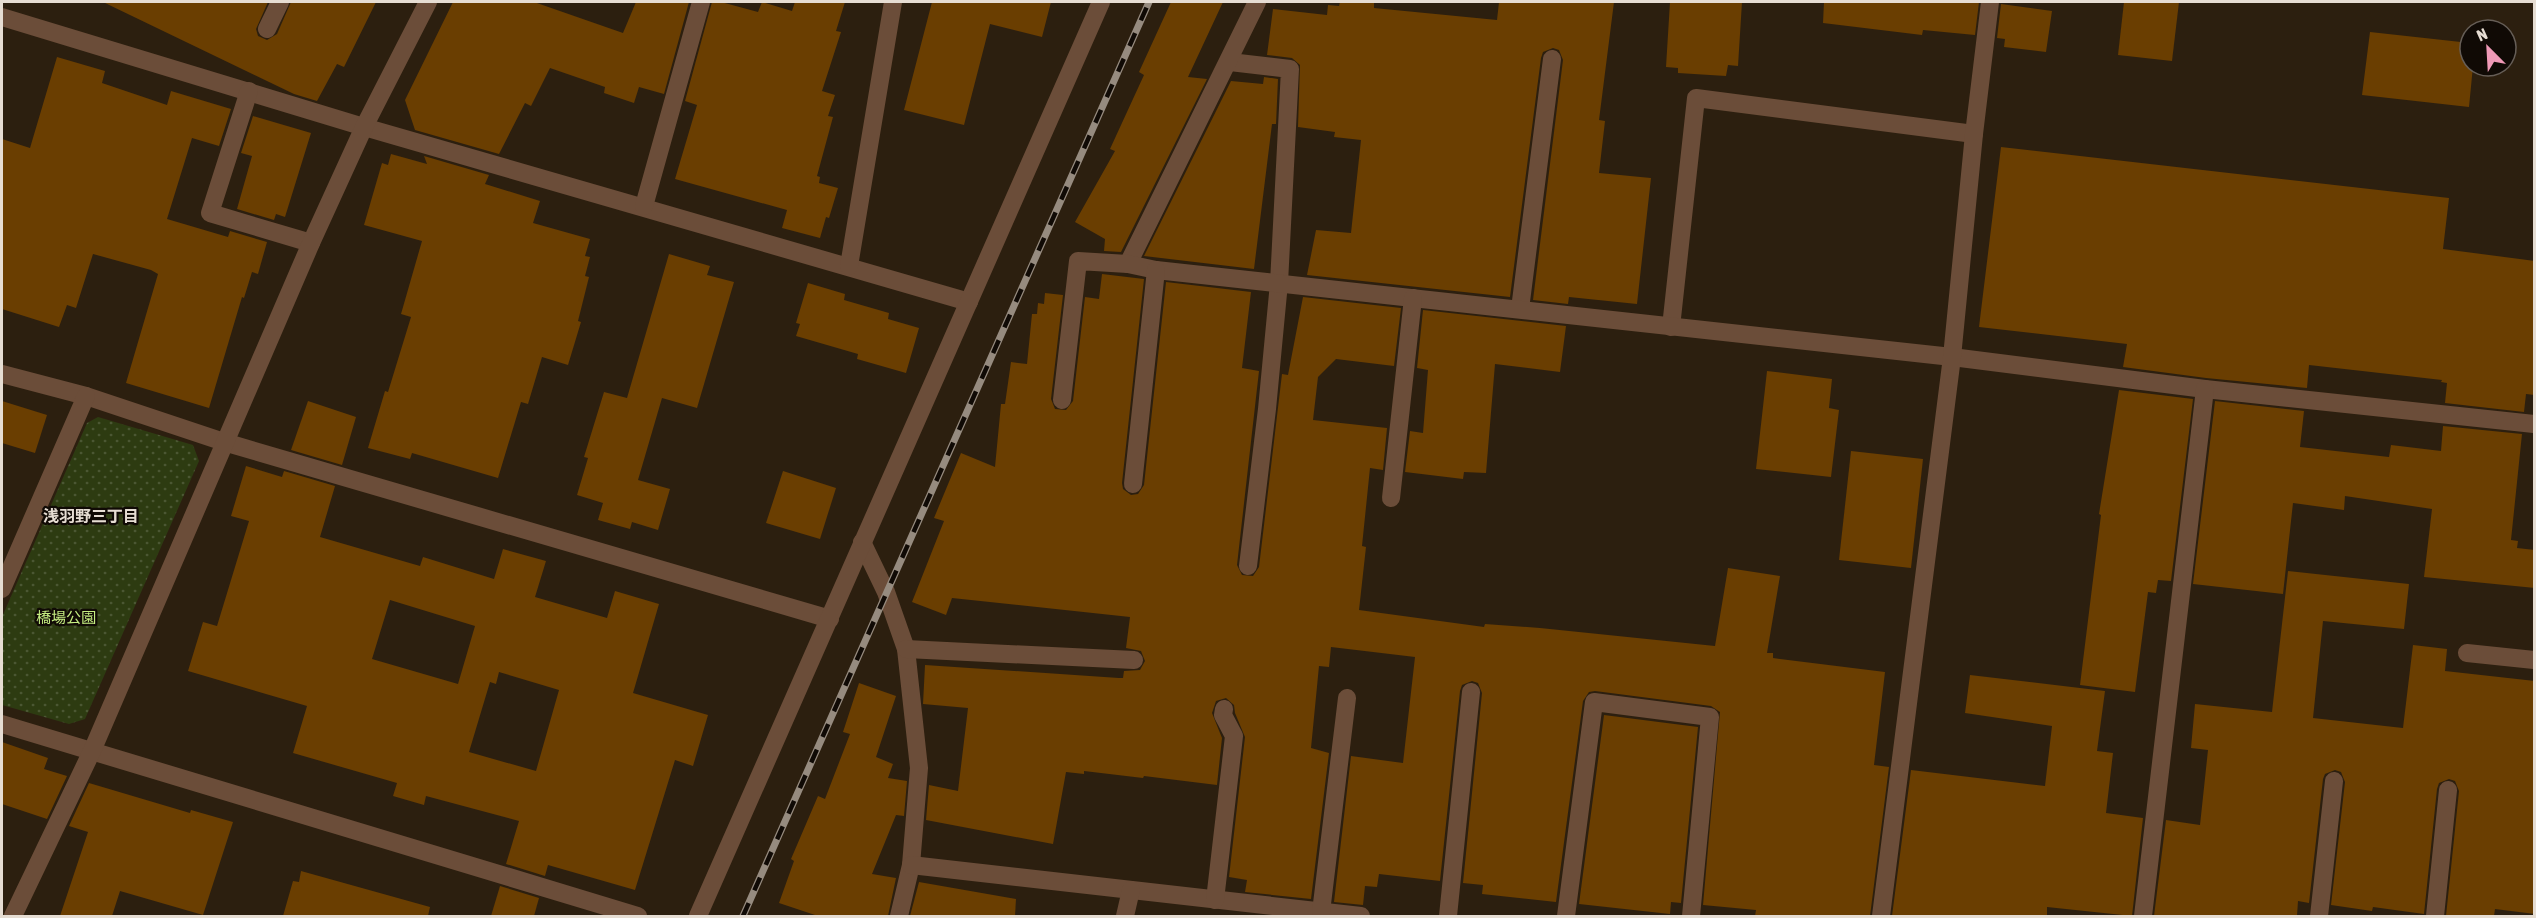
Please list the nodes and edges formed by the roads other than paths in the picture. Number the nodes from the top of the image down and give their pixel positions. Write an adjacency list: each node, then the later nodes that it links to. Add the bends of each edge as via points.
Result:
1 (280, 2): 9 (street)
2 (428, 2): 13 (street)
3 (701, 2): 15 (street)
4 (893, 2): 18 (street)
5 (1101, 2): 22 (street)
6 (1257, 2): 11 (street)
7 (1990, 2): 14 (street)
8 (2, 17): 12 (street)
9 (267, 29)
10 (1552, 59): 23 (street)
11 (1230, 62): 17 (street); 20 (street, via 1290,69)
12 (249, 91): 13 (street); 16 (street, via 210,213)
13 (364, 127): 15 (street); 16 (street)
14 (1974, 134): 24 (street, via 1696,98); 25 (street)
15 (644, 206): 18 (street)
16 (311, 243): 31 (street)
17 (1128, 264): 19 (street); 29 (street, via 1078,261)
18 (849, 266): 22 (street)
19 (1156, 270): 20 (street); 32 (street)
20 (1278, 283): 21 (street); 35 (street)
21 (1413, 298): 23 (street); 33 (street)
22 (969, 302): 34 (street)
23 (1520, 309): 24 (street)
24 (1671, 327): 25 (street)
25 (1952, 357): 27 (street); 62 (street)
26 (2, 374): 28 (street)
27 (2205, 389): 30 (street); 63 (street)
28 (86, 396): 31 (street); 36 (street)
29 (1062, 400)
30 (2535, 424)
31 (224, 442): 37 (street); 46 (street)
32 (1133, 484)
33 (1390, 498)
34 (862, 542): 37 (street); 38 (street, via 886,592)
35 (1248, 566)
36 (2, 589)
37 (830, 620): 55 (street)
38 (906, 649): 40 (street); 49 (street, via 919,768)
39 (2467, 653): 41 (street)
40 (1134, 660)
41 (2535, 660)
42 (1471, 692): 59 (street)
43 (1347, 698): 52 (street)
44 (1224, 709): 51 (street, via 1223,715 1234,736)
45 (2, 724): 46 (street)
46 (92, 751): 53 (street); 54 (street)
47 (2334, 781): 64 (street)
48 (2448, 790): 65 (street)
49 (911, 865): 50 (street); 56 (street)
50 (1131, 890): 51 (street); 57 (street)
51 (1215, 900): 52 (street)
52 (1321, 912): 58 (street)
53 (13, 916)
54 (638, 916)
55 (698, 916)
56 (899, 916)
57 (1125, 916)
58 (1361, 916)
59 (1448, 916)
60 (1566, 916): 61 (street, via 1594,702 1710,717)
61 (1691, 916)
62 (1881, 916)
63 (2143, 916)
64 (2319, 916)
65 (2435, 916)

